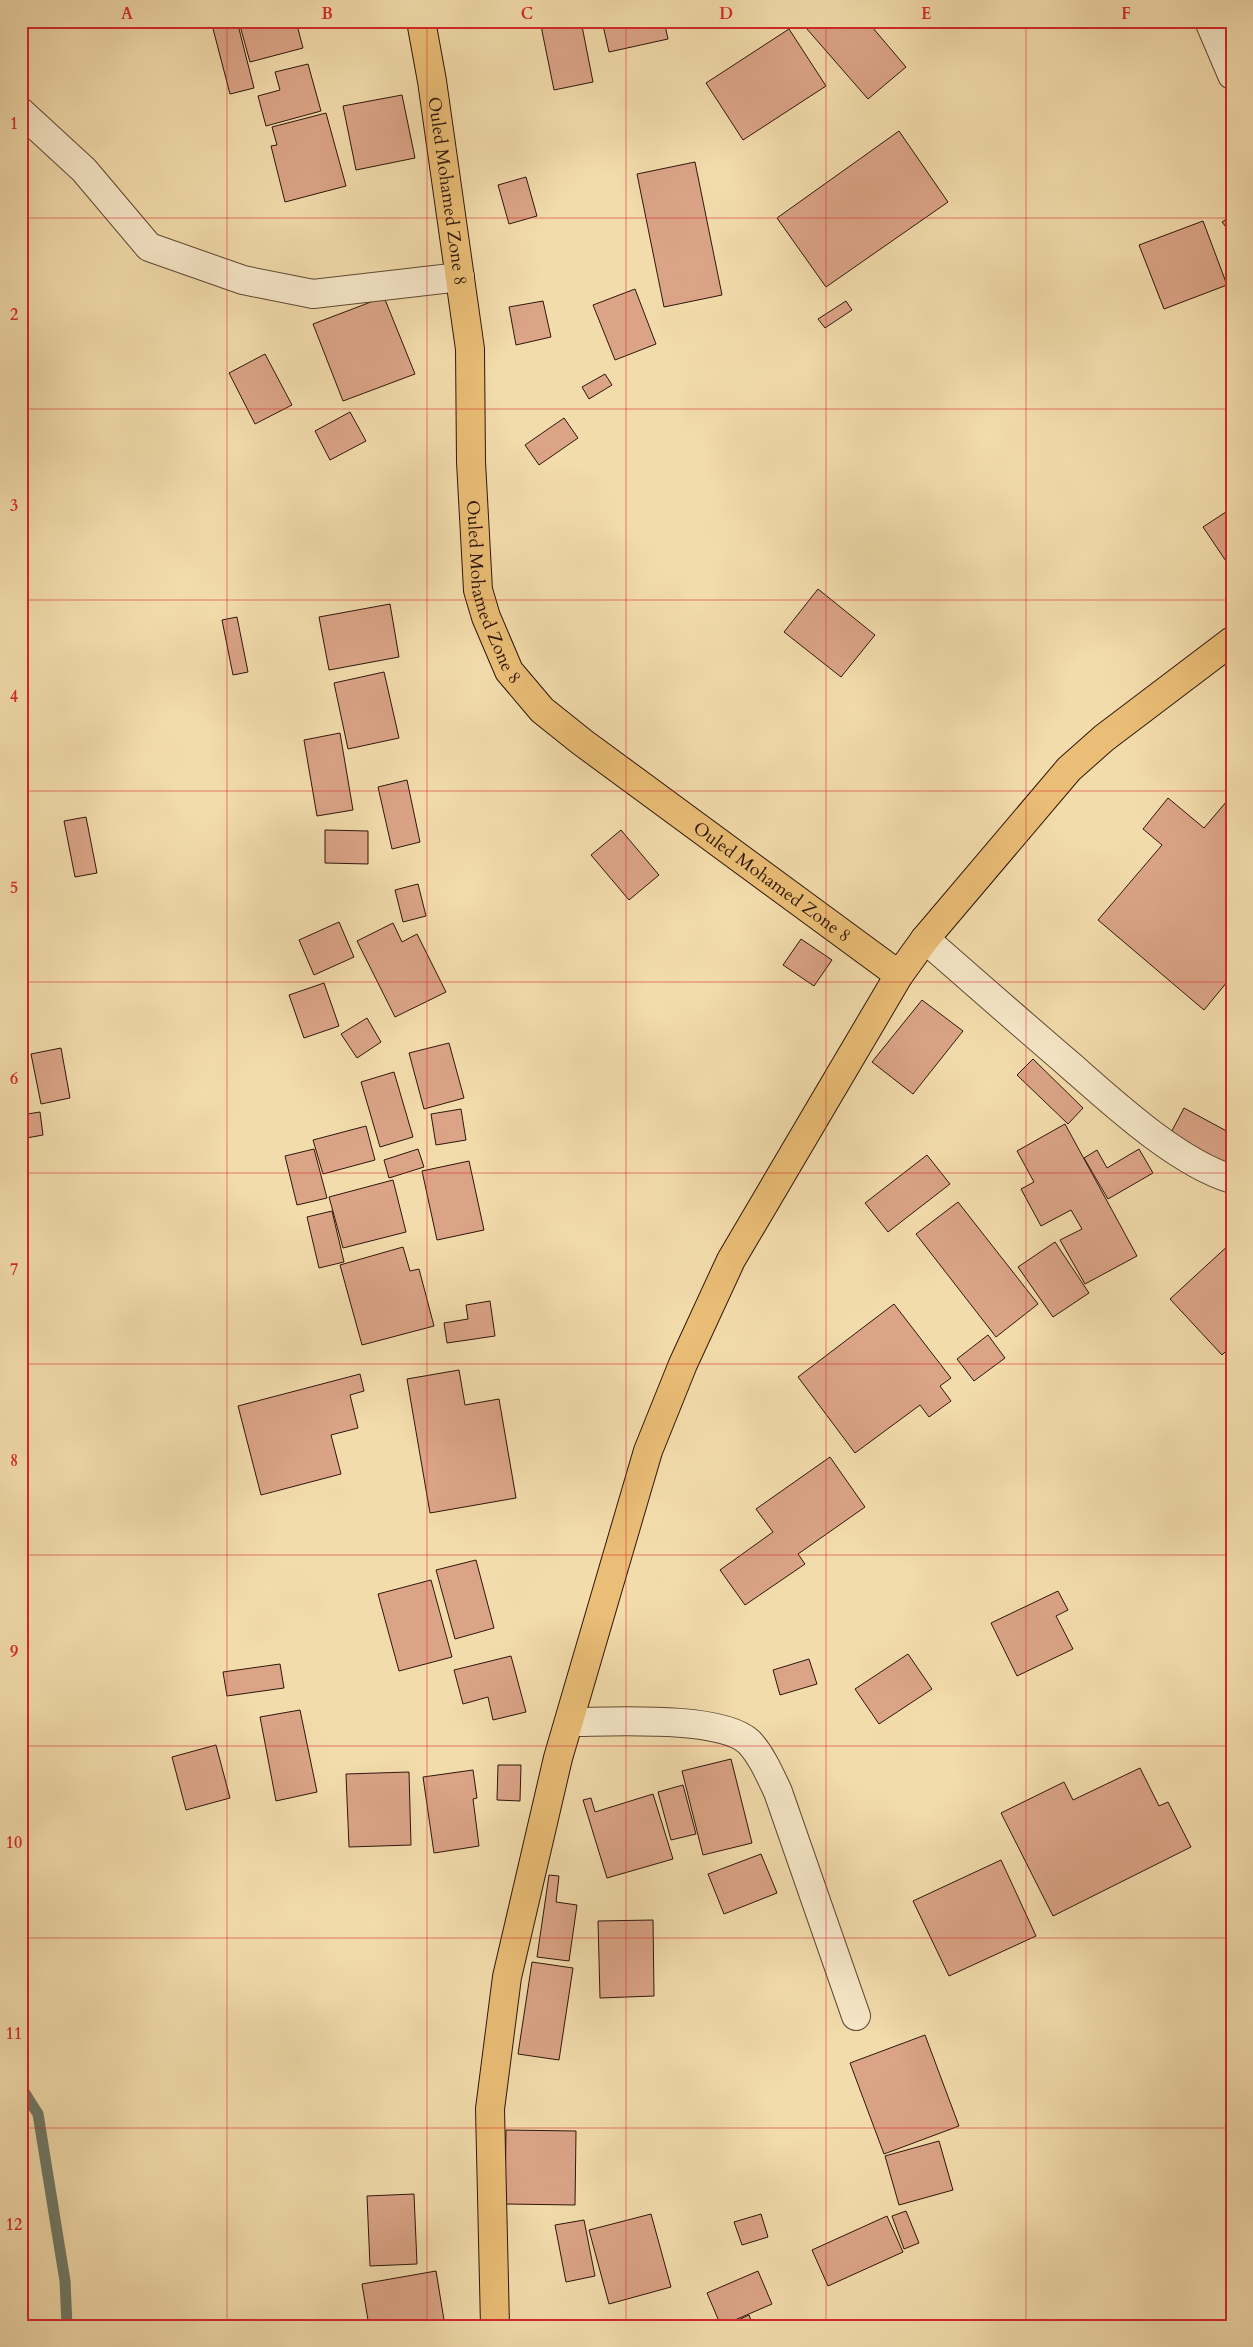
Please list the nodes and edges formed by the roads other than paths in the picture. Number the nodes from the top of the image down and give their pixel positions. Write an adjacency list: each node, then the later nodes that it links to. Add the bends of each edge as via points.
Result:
1 (421, 21): 5 (main road, Ouled Mohamed Zone 8)
2 (1209, 21): 3 (street)
3 (1232, 75)
4 (21, 112): 5 (street, via 84,170 149,247 243,280 314,294)
5 (460, 277): 8 (main road, Ouled Mohamed Zone 8, via 470,349 471,462 478,590 486,618 509,671 542,710 582,742)
6 (1232, 641): 7 (main road, via 1104,738 1069,769)
7 (925, 938): 8 (main road); 9 (street, via 1114,1104 1172,1148 1220,1176)
8 (899, 975): 10 (main road, via 732,1260 683,1364 648,1451)
9 (1232, 1179)
10 (569, 1722): 11 (street, via 694,1723 718,1727 749,1742 766,1766 778,1792); 12 (main road, via 507,1977 491,2100)
11 (856, 2016)
12 (495, 2326)

